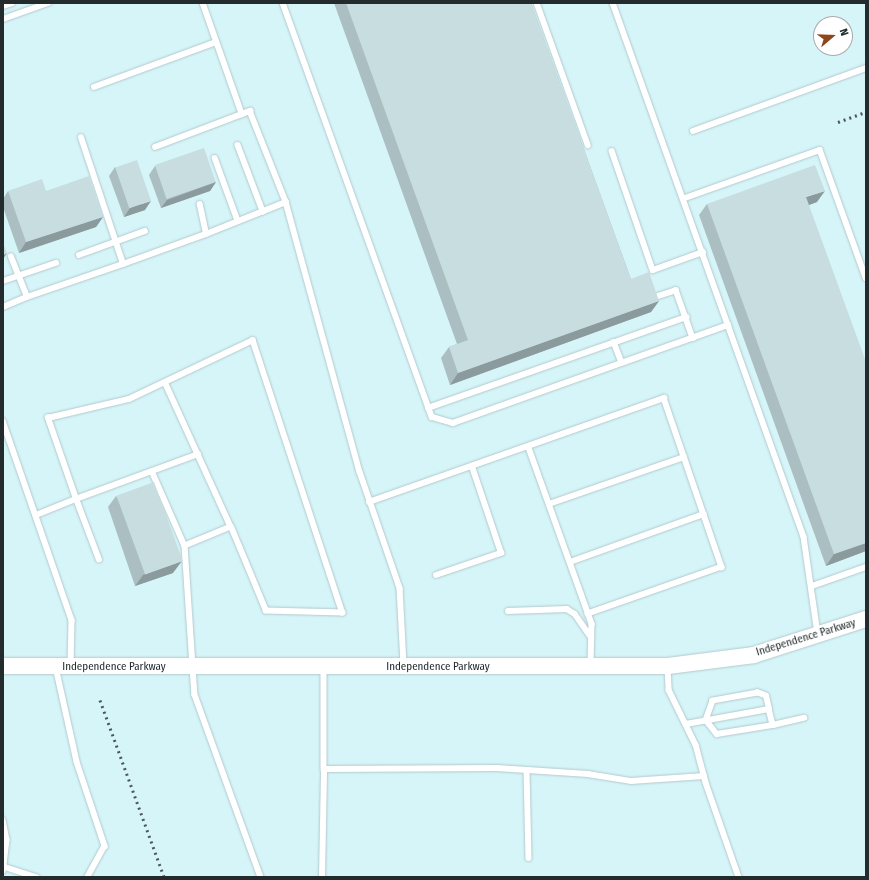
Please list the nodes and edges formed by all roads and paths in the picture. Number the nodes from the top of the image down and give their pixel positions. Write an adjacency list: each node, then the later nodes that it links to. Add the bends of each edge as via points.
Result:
1 (12, 3): 7 (lane)
2 (48, 3): 8 (lane)
3 (203, 3): 9 (lane)
4 (283, 3): 45 (lane)
5 (537, 3): 16 (lane)
6 (613, 3): 20 (lane)
7 (3, 6)
8 (3, 19)
9 (216, 42): 11 (lane); 12 (lane)
10 (866, 68): 13 (lane)
11 (94, 87)
12 (242, 114): 17 (lane); 21 (lane, via 250,111)
13 (694, 131)
14 (82, 138): 27 (lane)
15 (238, 144): 23 (lane)
16 (588, 145)
17 (155, 147)
18 (612, 151): 28 (lane, via 653,270)
19 (215, 158): 24 (lane)
20 (685, 198): 28 (lane); 34 (lane, via 820,150)
21 (286, 202): 23 (lane); 53 (lane)
22 (200, 205): 26 (lane)
23 (263, 211): 24 (lane)
24 (238, 221): 26 (lane)
25 (145, 231): 27 (lane)
26 (206, 234): 32 (lane)
27 (114, 240): 29 (lane); 32 (lane)
28 (703, 252): 40 (lane)
29 (79, 255)
30 (11, 257): 33 (lane)
31 (56, 263): 33 (lane)
32 (123, 264): 36 (lane)
33 (18, 274): 35 (lane); 36 (lane)
34 (866, 278)
35 (3, 281)
36 (27, 297): 38 (lane)
37 (652, 299): 39 (lane, via 676,290)
38 (3, 307)
39 (686, 317): 41 (lane); 42 (lane)
40 (728, 325): 41 (lane); 63 (lane, via 804,537)
41 (693, 338): 43 (lane)
42 (614, 342): 43 (lane); 45 (lane)
43 (622, 363): 45 (lane, via 454,423 438,421)
44 (165, 382): 48 (lane); 52 (lane, via 129,399 48,418); 57 (lane, via 252,340 343,612 266,611)
45 (428, 408)
46 (3, 421): 56 (lane)
47 (529, 448): 49 (lane, via 664,398); 50 (lane); 54 (lane)
48 (198, 454): 51 (lane); 57 (lane)
49 (684, 457): 54 (lane); 55 (lane)
50 (472, 467): 53 (lane); 62 (lane, via 501,553)
51 (152, 471): 52 (lane); 58 (lane)
52 (76, 499): 56 (lane); 59 (lane)
53 (369, 502): 75 (lane, via 400,588)
54 (549, 504): 60 (lane)
55 (704, 514): 60 (lane); 65 (lane, via 722,567)
56 (36, 515): 70 (lane, via 72,620)
57 (231, 527): 58 (lane)
58 (185, 546): 73 (lane)
59 (99, 560)
60 (570, 562): 65 (lane)
61 (866, 566): 63 (lane)
62 (436, 575)
63 (812, 586): 67 (lane)
64 (508, 611): 68 (lane, via 567,610 574,614)
65 (588, 614): 68 (lane)
66 (866, 619): 67 (main road, Independence Parkway)
67 (818, 636): 72 (main road, Independence Parkway, via 747,656)
68 (591, 638): 71 (lane)
69 (3, 666): 70 (main road, Independence Parkway)
70 (64, 666): 73 (main road, Independence Parkway); 88 (lane, via 77,762 105,846)
71 (590, 666): 72 (main road, Independence Parkway); 75 (main road, Independence Parkway)
72 (668, 666): 79 (lane, via 669,690)
73 (196, 667): 74 (main road, Independence Parkway); 89 (lane, via 195,695)
74 (324, 667): 75 (main road, Independence Parkway); 81 (lane)
75 (404, 667)
76 (769, 709): 78 (lane); 78 (lane, via 764,694 758,693 713,701); 80 (lane)
77 (804, 718): 80 (lane)
78 (706, 720): 79 (lane); 80 (lane, via 717,734)
79 (686, 724): 83 (lane, via 696,745)
80 (773, 725)
81 (324, 769): 82 (lane); 90 (lane)
82 (527, 771): 83 (lane, via 588,774 631,782); 85 (lane)
83 (704, 776): 91 (lane)
84 (3, 820): 86 (lane, via 7,840)
85 (528, 858)
86 (4, 869): 87 (lane)
87 (36, 877)
88 (88, 877)
89 (260, 877)
90 (322, 877)
91 (739, 877)

